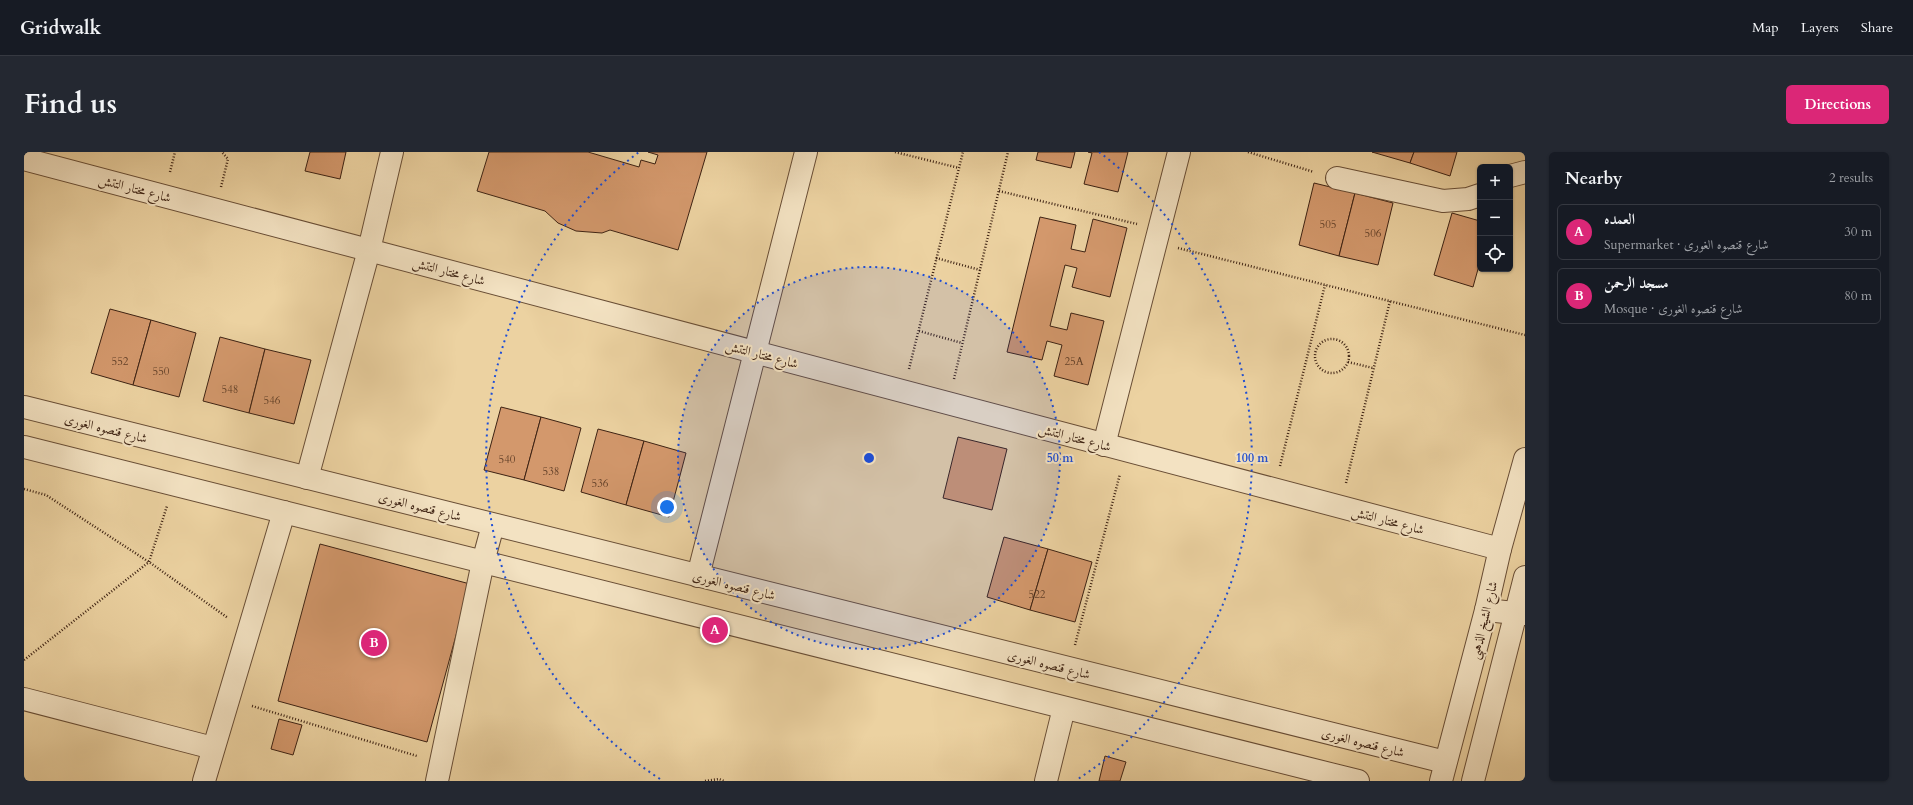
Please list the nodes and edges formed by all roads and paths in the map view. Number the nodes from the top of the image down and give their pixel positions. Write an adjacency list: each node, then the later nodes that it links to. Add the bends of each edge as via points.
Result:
1 (222, 152): 10 (path)
2 (392, 152): 18 (street)
3 (806, 152): 27 (street)
4 (895, 152): 11 (path)
5 (963, 152): 11 (path)
6 (1008, 152): 15 (path)
7 (1179, 152): 17 (street)
8 (1248, 152): 14 (path)
9 (24, 159): 18 (street, شارع مختار التتش)
10 (228, 159)
11 (959, 168): 19 (path)
12 (1525, 172): 13 (street)
13 (1513, 175)
14 (1337, 178): 16 (street, via 1443,201 1468,200)
15 (999, 191): 17 (path); 20 (path)
16 (1477, 196)
17 (1158, 236): 21 (path); 34 (street)
18 (369, 250): 27 (street, شارع مختار التتش); 38 (street)
19 (936, 258): 20 (path); 23 (path)
20 (980, 270): 25 (path)
21 (1325, 285): 22 (path); 26 (path)
22 (1390, 301): 24 (path); 30 (path)
23 (919, 331): 25 (path); 31 (path)
24 (1525, 335)
25 (962, 343): 32 (path)
26 (1309, 350): 28 (path); 41 (path)
27 (755, 352): 31 (street, شارع مختار التتش); 48 (street)
28 (1315, 352): 29 (path, via 1316,365 1327,373 1340,372); 29 (path, via 1324,341 1337,340 1347,348)
29 (1348, 362): 30 (path)
30 (1373, 368): 42 (path)
31 (904, 392): 32 (street, شارع مختار التتش)
32 (948, 403): 34 (street, شارع مختار التتش)
33 (24, 408): 38 (street, شارع قنصوه الغورى)
34 (1104, 445): 36 (street, شارع مختار التتش)
35 (24, 447): 39 (street)
36 (1126, 450): 41 (street, شارع مختار التتش); 54 (path)
37 (1525, 459): 45 (street, شارع الشيخ الذهبى)
38 (307, 478): 44 (street, شارع قنصوه الغورى)
39 (174, 484): 43 (street); 46 (path)
40 (24, 489): 46 (path, via 46,495)
41 (1274, 490): 42 (street, شارع مختار التتش)
42 (1340, 507): 45 (street, شارع مختار التتش)
43 (284, 512): 47 (street); 52 (street)
44 (493, 525): 47 (street); 48 (street, شارع قنصوه الغورى)
45 (1500, 549): 50 (street, شارع الشيخ الذهبى)
46 (149, 562): 52 (path); 53 (path)
47 (483, 562): 57 (street); 59 (street)
48 (698, 576): 54 (street, شارع قنصوه الغورى)
49 (1525, 577): 51 (street)
50 (1486, 610): 51 (street); 60 (street, شارع الشيخ الذهبى)
51 (1520, 614): 66 (street)
52 (248, 633): 55 (street)
53 (24, 660)
54 (1069, 669): 60 (street, شارع قنصوه الغورى)
55 (228, 698): 58 (street); 59 (path)
56 (24, 699): 58 (street)
57 (1064, 708): 64 (street); 65 (street)
58 (213, 748): 61 (street)
59 (439, 772)
60 (1443, 772)
61 (204, 781)
62 (705, 781): 63 (path)
63 (724, 781)
64 (1046, 781)
65 (1358, 781)
66 (1473, 781)

